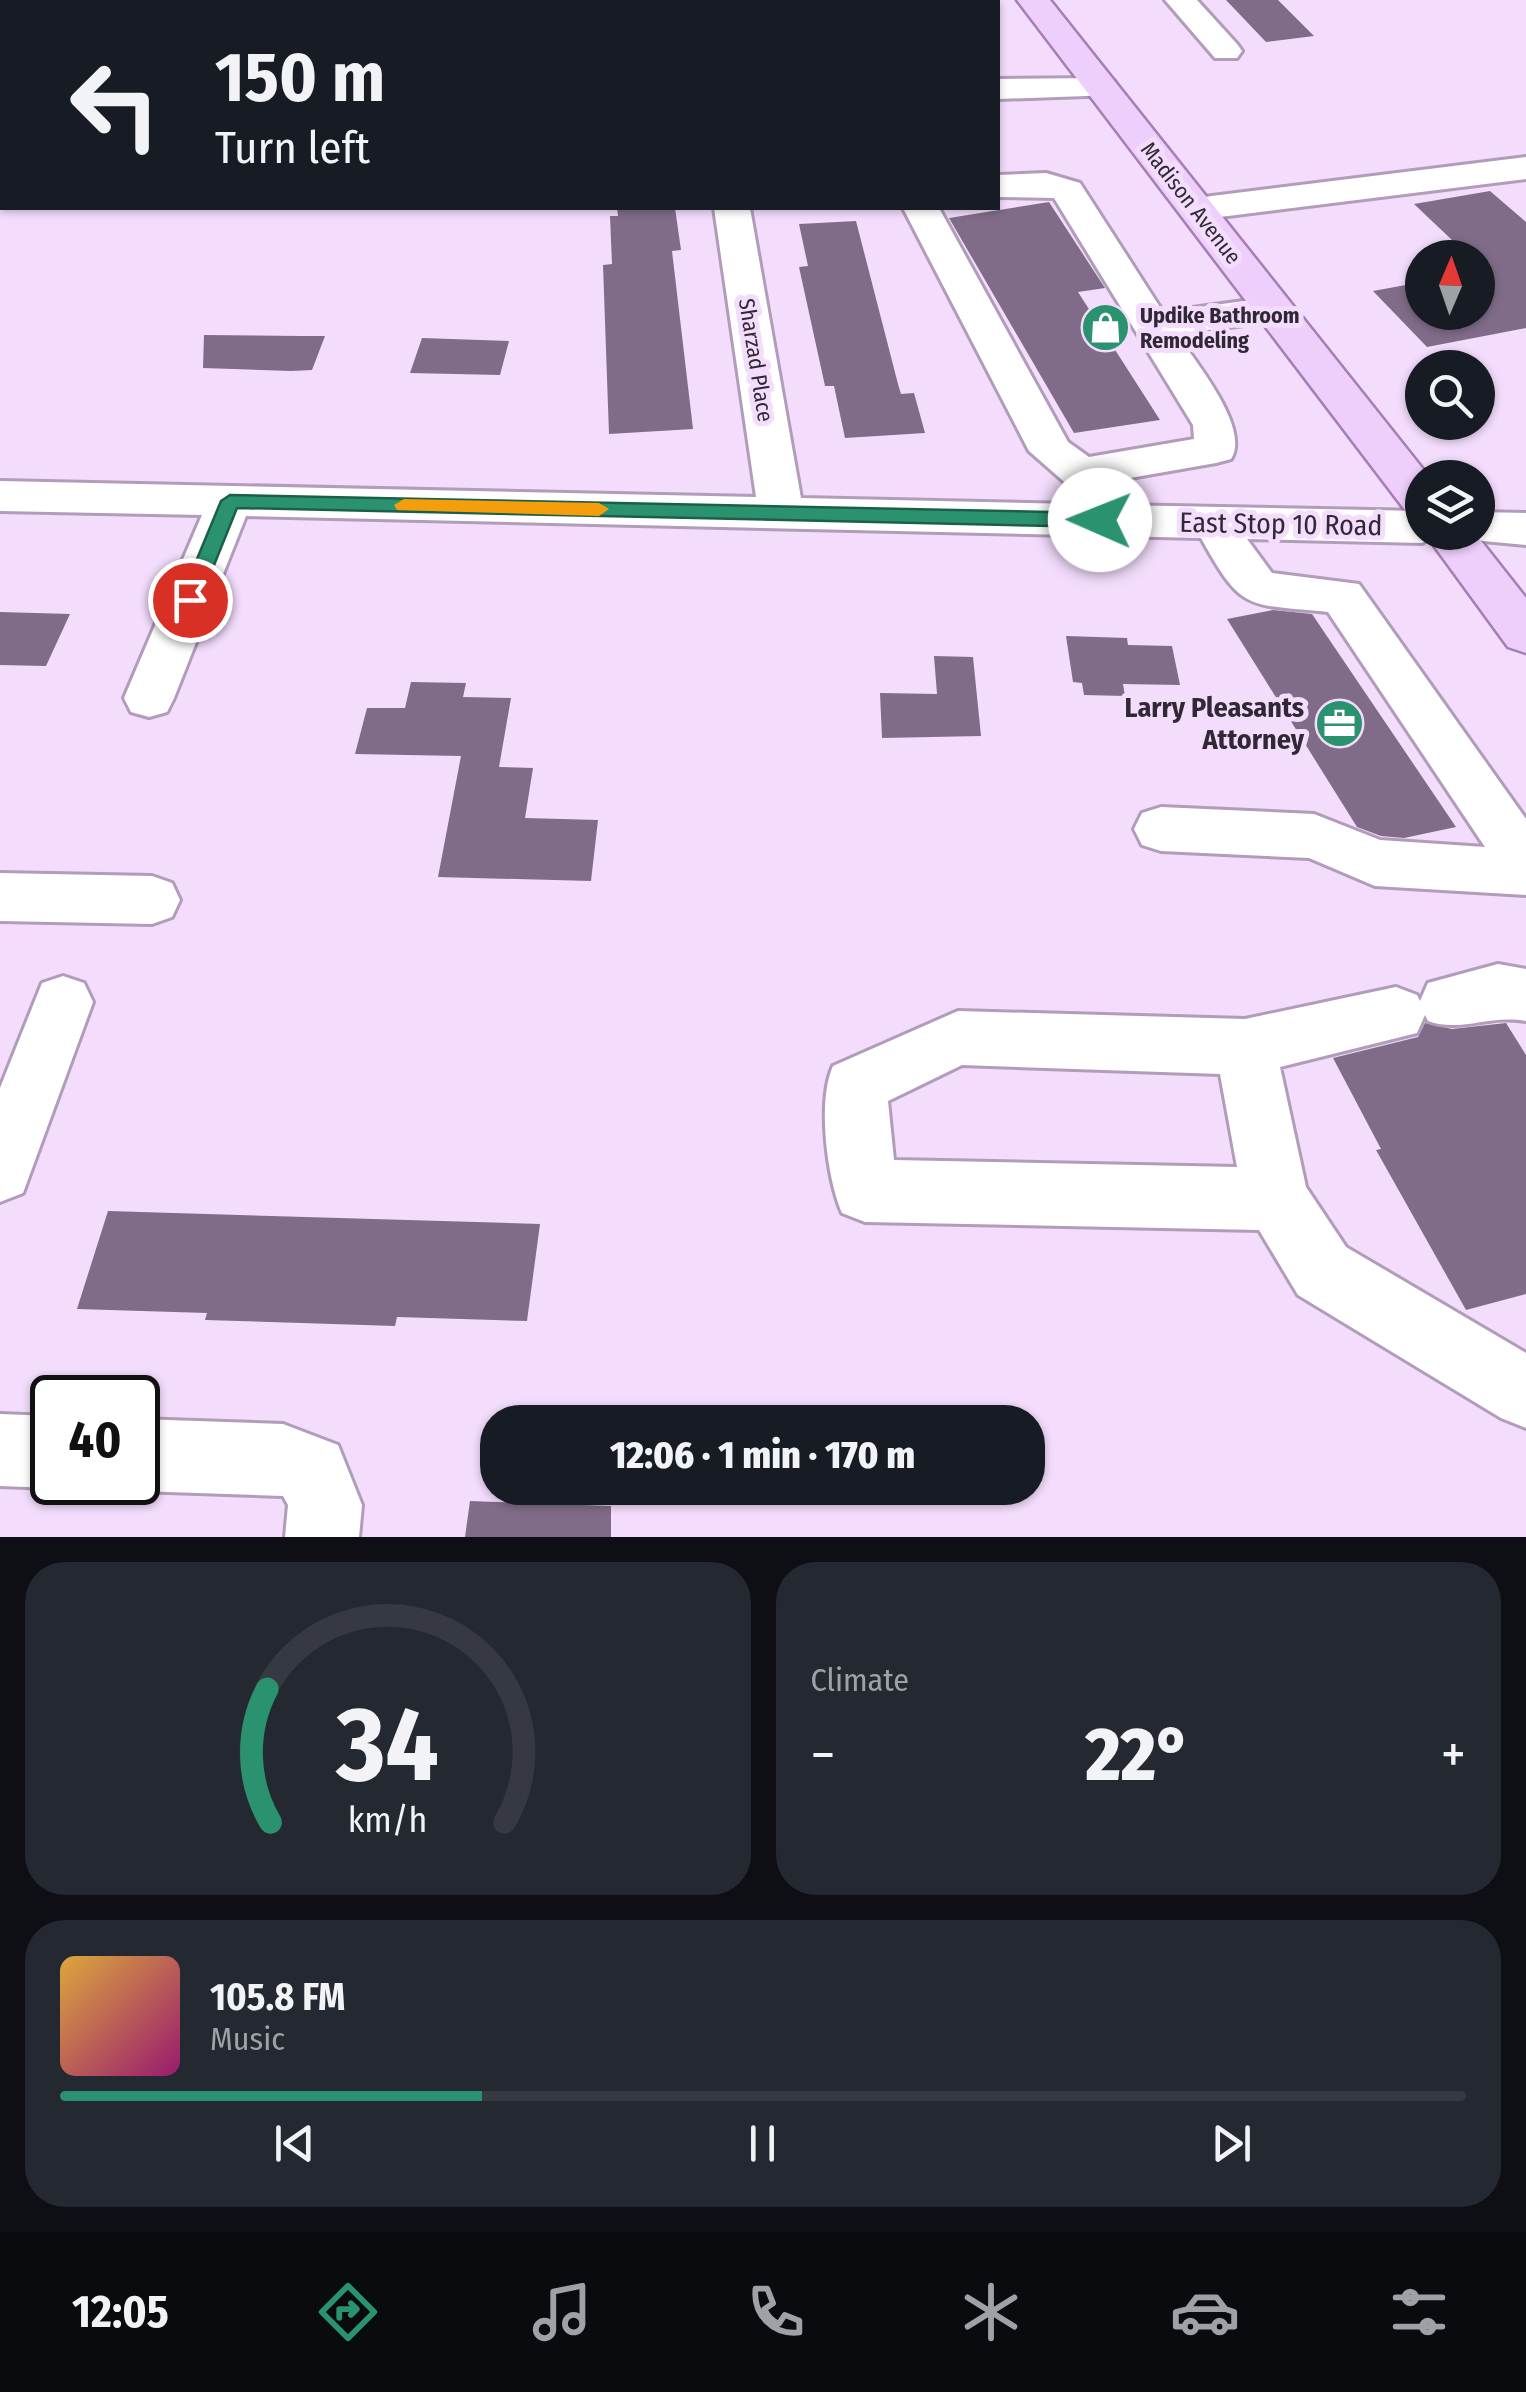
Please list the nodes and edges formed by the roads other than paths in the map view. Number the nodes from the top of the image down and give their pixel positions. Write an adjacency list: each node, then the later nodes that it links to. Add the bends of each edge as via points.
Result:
1 (1034, 0): 4 (main road, Madison Avenue)
2 (1180, 0): 3 (street)
3 (1226, 51)
4 (1102, 88): 5 (street); 8 (main road, Madison Avenue)
5 (1000, 89)
6 (1526, 168): 8 (street)
7 (1000, 186): 12 (street, via 1046,184 1067,191)
8 (1196, 208): 11 (main road, Madison Avenue)
9 (732, 210): 17 (street, Sharzad Place)
10 (922, 210): 15 (street, via 1051,451)
11 (1260, 292): 12 (street); 13 (main road, Madison Avenue)
12 (1139, 303): 15 (street, via 1214,425 1216,449 1100,469)
13 (1405, 478)
14 (0, 496): 16 (street, East Stop 10 Road)
15 (1095, 500): 17 (street, East Stop 10 Road); 18 (street, East Stop 10 Road)
16 (230, 501): 17 (street, East Stop 10 Road); 24 (street)
17 (781, 513)
18 (1215, 522): 19 (street, East Stop 10 Road); 26 (street, via 1248,579 1261,588 1342,596 1494,812)
19 (1405, 527)
20 (1495, 528): 21 (street)
21 (1526, 529)
22 (1462, 550): 23 (main road)
23 (1526, 634)
24 (150, 698)
25 (1161, 829): 26 (street, via 1314,836 1374,862)
26 (1526, 871)
27 (0, 897): 28 (street)
28 (152, 900)
29 (1526, 995): 31 (street, via 1498,990)
30 (63, 1002): 32 (street)
31 (1245, 1047): 33 (street); 33 (street, via 958,1038 855,1086 864,1190)
32 (0, 1172)
33 (1276, 1199): 34 (street, via 1322,1270)
34 (1526, 1393)
35 (0, 1450): 36 (street)
36 (30, 1451)
37 (160, 1456): 38 (street, via 283,1460)
38 (317, 1504)

